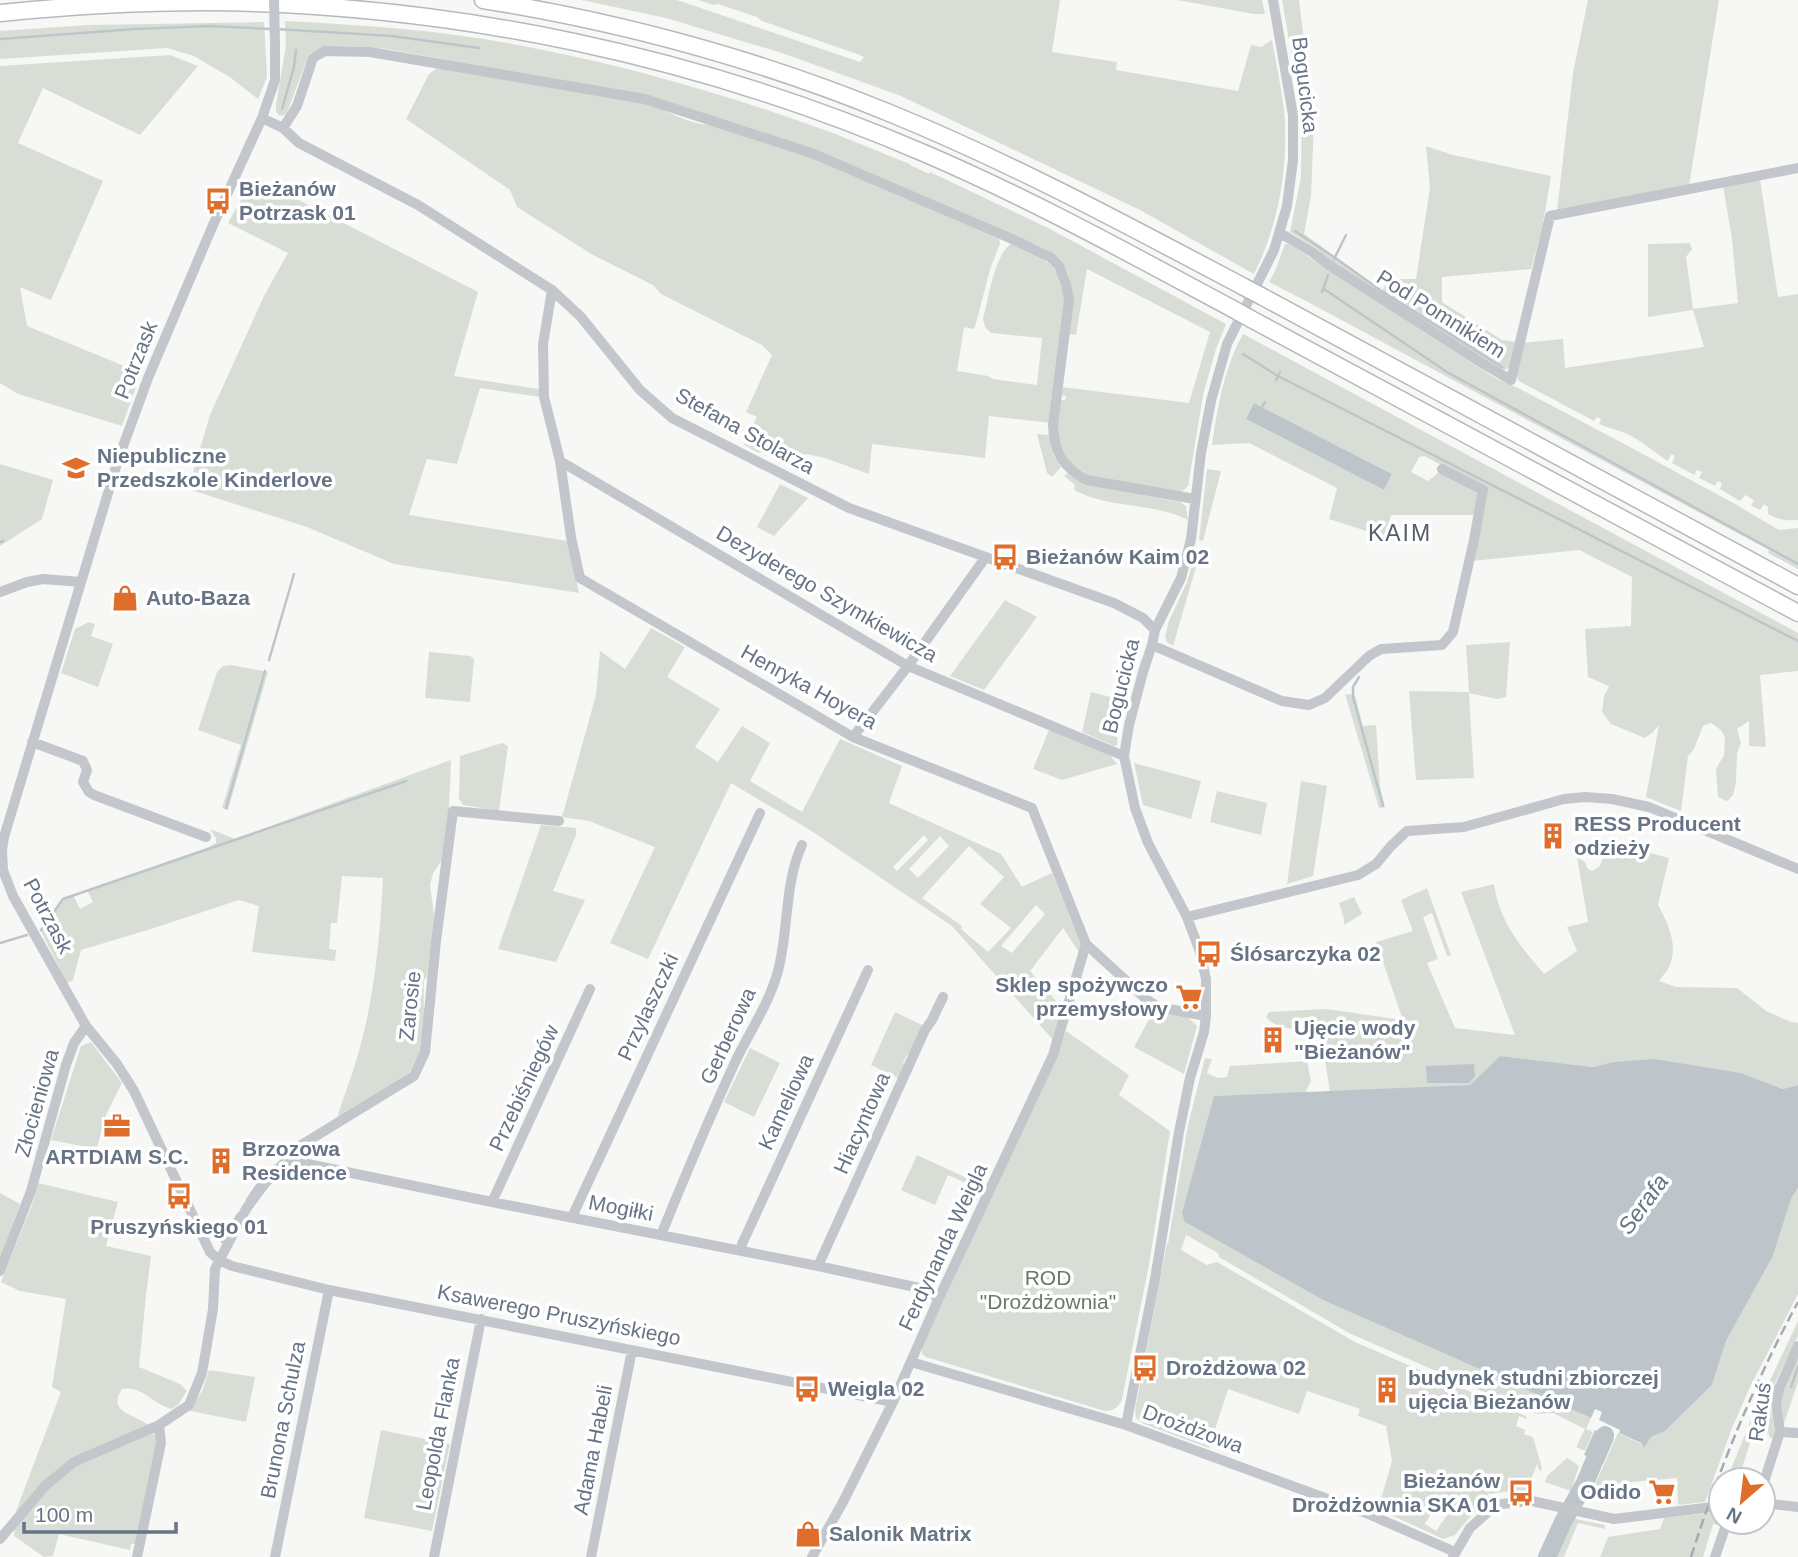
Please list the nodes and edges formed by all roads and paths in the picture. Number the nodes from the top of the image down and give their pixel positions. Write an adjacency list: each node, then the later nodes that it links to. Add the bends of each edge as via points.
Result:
1 (274, 0): 5 (street, Potrzask, bridge, via 275,80)
2 (483, 0): 15 (highway, bridge, via 667,39 754,64 839,93 964,145 1263,297)
3 (1273, 0): 8 (street, Bogucicka, via 1294,137 1291,183)
4 (0, 13): 17 (highway, bridge, via 157,3 263,3 408,14 630,54 792,102 926,154 1054,214)
5 (262, 118): 6 (street, Stefana Stolarza); 14 (street, Potrzask, via 148,378)
6 (283, 128): 9 (street, Stefana Stolarza, via 299,143 418,205); 12 (street, via 297,106 313,58 325,51 370,52 645,99 814,154 1050,257 1059,266 1069,300 1053,425 1058,454 1075,474 1087,480)
7 (1798, 168): 8 (street, Pod Pomnikiem, via 1550,216 1511,380)
8 (1280, 233): 12 (street, Bogucicka, via 1227,344 1210,401)
9 (552, 290): 10 (street, Henryka Hoyera, via 543,344 544,397); 13 (street, Stefana Stolarza, via 581,317 640,390 673,418 849,508)
10 (560, 461): 20 (street, Dezyderego Szymkiewicza); 21 (street, Henryka Hoyera, via 580,578)
11 (1443, 470): 19 (street, via 1483,490 1453,632 1442,645 1381,649 1325,698 1309,705 1282,701)
12 (1195, 499): 18 (street, Bogucicka, via 1181,578)
13 (985, 558): 18 (street, Stefana Stolarza, via 1114,603); 20 (street)
14 (81, 582): 16 (street, via 43,579); 22 (street, Potrzask)
15 (1798, 586)
16 (0, 592)
17 (1798, 613)
18 (1155, 629): 19 (street, Bogucicka)
19 (1152, 645): 23 (street, Bogucicka)
20 (908, 666): 21 (street); 23 (street, Dezyderego Szymkiewicza)
21 (853, 737): 30 (street, Henryka Hoyera, via 1032,808)
22 (32, 742): 26 (street, via 83,761 87,770 83,782 94,795); 35 (street, Potrzask, via 3,840 3,870)
23 (1125, 756): 29 (street, Bogucicka, via 1135,808)
24 (760, 813): 38 (street, Przylaszczki)
25 (559, 821): 36 (street, Zarosie, via 453,811 425,1052 414,1076 298,1147)
26 (206, 837)
27 (802, 845): 39 (street, Gerberowa, via 794,863 778,971)
28 (1798, 869): 29 (street, via 1655,808 1585,797 1474,825 1412,830 1358,875)
29 (1187, 917): 34 (street, Bogucicka, via 1206,979)
30 (1086, 944): 34 (street, Henryka Hoyera, via 1158,1007); 45 (street, Ferdynanda Weigla, via 1053,1055)
31 (868, 970): 40 (street, Kameliowa)
32 (590, 989): 37 (street, Przebiśniegów)
33 (943, 997): 42 (street, Hiacyntowa)
34 (1206, 1016): 52 (street, Bogucicka, via 1179,1132)
35 (86, 1026): 41 (street, Potrzask, via 134,1091 210,1252); 43 (street, Złocieniowa, via 66,1065 32,1191)
36 (293, 1161): 37 (street, Mogiłki); 41 (street, Zarosie, via 266,1182)
37 (492, 1202): 38 (street, Mogiłki)
38 (572, 1217): 39 (street, Mogiłki)
39 (661, 1235): 40 (street, Mogiłki)
40 (741, 1251): 42 (street, Mogiłki)
41 (219, 1260): 44 (street, Ksawerego Pruszyńskiego); 51 (street, via 202,1373 189,1405)
42 (818, 1266): 45 (street, Mogiłki, via 925,1289)
43 (0, 1271)
44 (329, 1290): 46 (street, Ksawerego Pruszyńskiego); 63 (street, Brunona Schulza)
45 (939, 1298): 49 (street, Ferdynanda Weigla)
46 (481, 1319): 48 (street, Ksawerego Pruszyńskiego); 64 (street, Leopolda Flanka)
47 (1798, 1346): 53 (street, Rakuś, via 1777,1397)
48 (632, 1350): 50 (street, Ksawerego Pruszyńskiego); 65 (street, Adama Habeli)
49 (911, 1363): 50 (street, Ferdynanda Weigla); 52 (street, Drożdżowa)
50 (893, 1402): 66 (street, Ferdynanda Weigla)
51 (159, 1425): 60 (street, via 74,1462 46,1486); 62 (street, via 161,1443)
52 (1126, 1425): 61 (street, Drożdżowa, via 1366,1513)
53 (1780, 1432): 54 (street); 55 (street, Rakuś)
54 (1798, 1433)
55 (1769, 1466)
56 (1777, 1505): 57 (street)
57 (1798, 1507)
58 (1707, 1508): 61 (street, via 1614,1519 1532,1501 1501,1504 1470,1528)
59 (1723, 1536): 67 (street)
60 (0, 1539)
61 (1454, 1555)
62 (137, 1557)
63 (275, 1557)
64 (434, 1557)
65 (591, 1557)
66 (812, 1557)
67 (1716, 1557)

